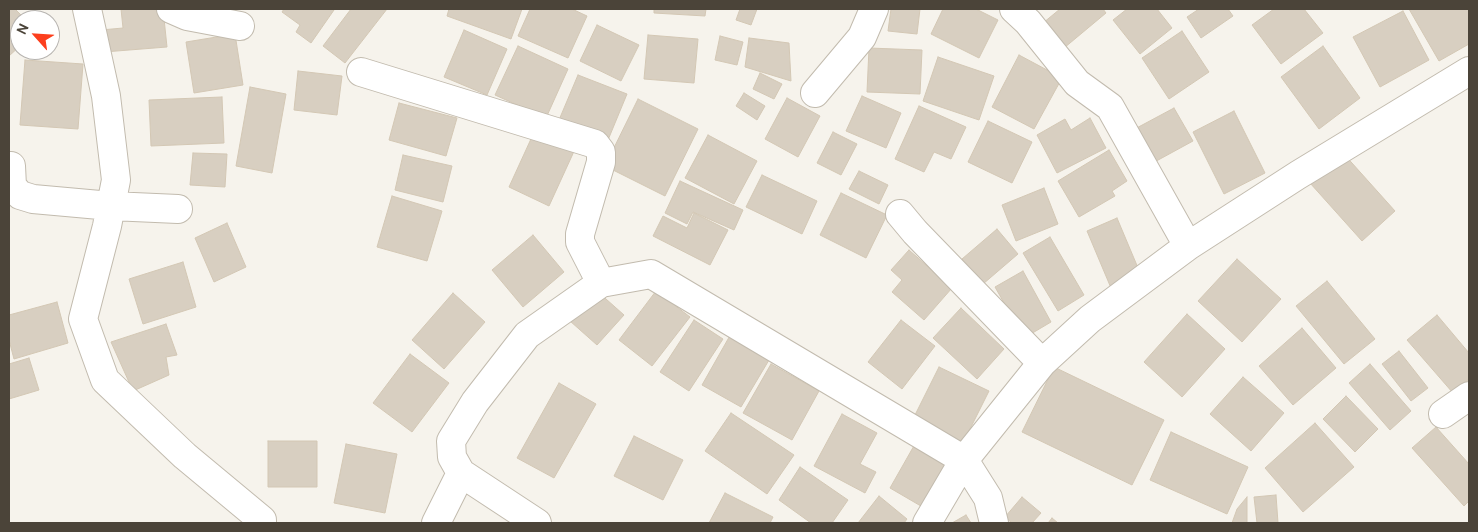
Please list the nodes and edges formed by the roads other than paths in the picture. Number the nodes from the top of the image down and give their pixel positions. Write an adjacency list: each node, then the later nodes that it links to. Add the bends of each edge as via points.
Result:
1 (87, 9): 10 (street, via 106,96 116,180)
2 (171, 9): 5 (street, via 187,16)
3 (874, 9): 8 (street, via 862,38)
4 (1014, 9): 13 (street, via 1077,83 1110,107)
5 (240, 26)
6 (1469, 71): 13 (street)
7 (361, 72): 14 (street, via 595,144 601,162 580,242)
8 (814, 93)
9 (11, 166): 10 (street, via 12,186 20,195)
10 (111, 206): 11 (street); 20 (street, via 83,319 105,380)
11 (178, 208)
12 (900, 214): 15 (street)
13 (1188, 246): 15 (street, via 1090,319)
14 (601, 283): 18 (street, via 651,274); 19 (street, via 527,335 475,402 451,441 452,458)
15 (1042, 363): 18 (street)
16 (1469, 396): 17 (street)
17 (1443, 414)
18 (964, 460): 23 (street); 24 (street, via 988,498)
19 (461, 473): 21 (street); 22 (street)
20 (262, 523)
21 (436, 523)
22 (537, 523)
23 (927, 523)
24 (994, 523)

